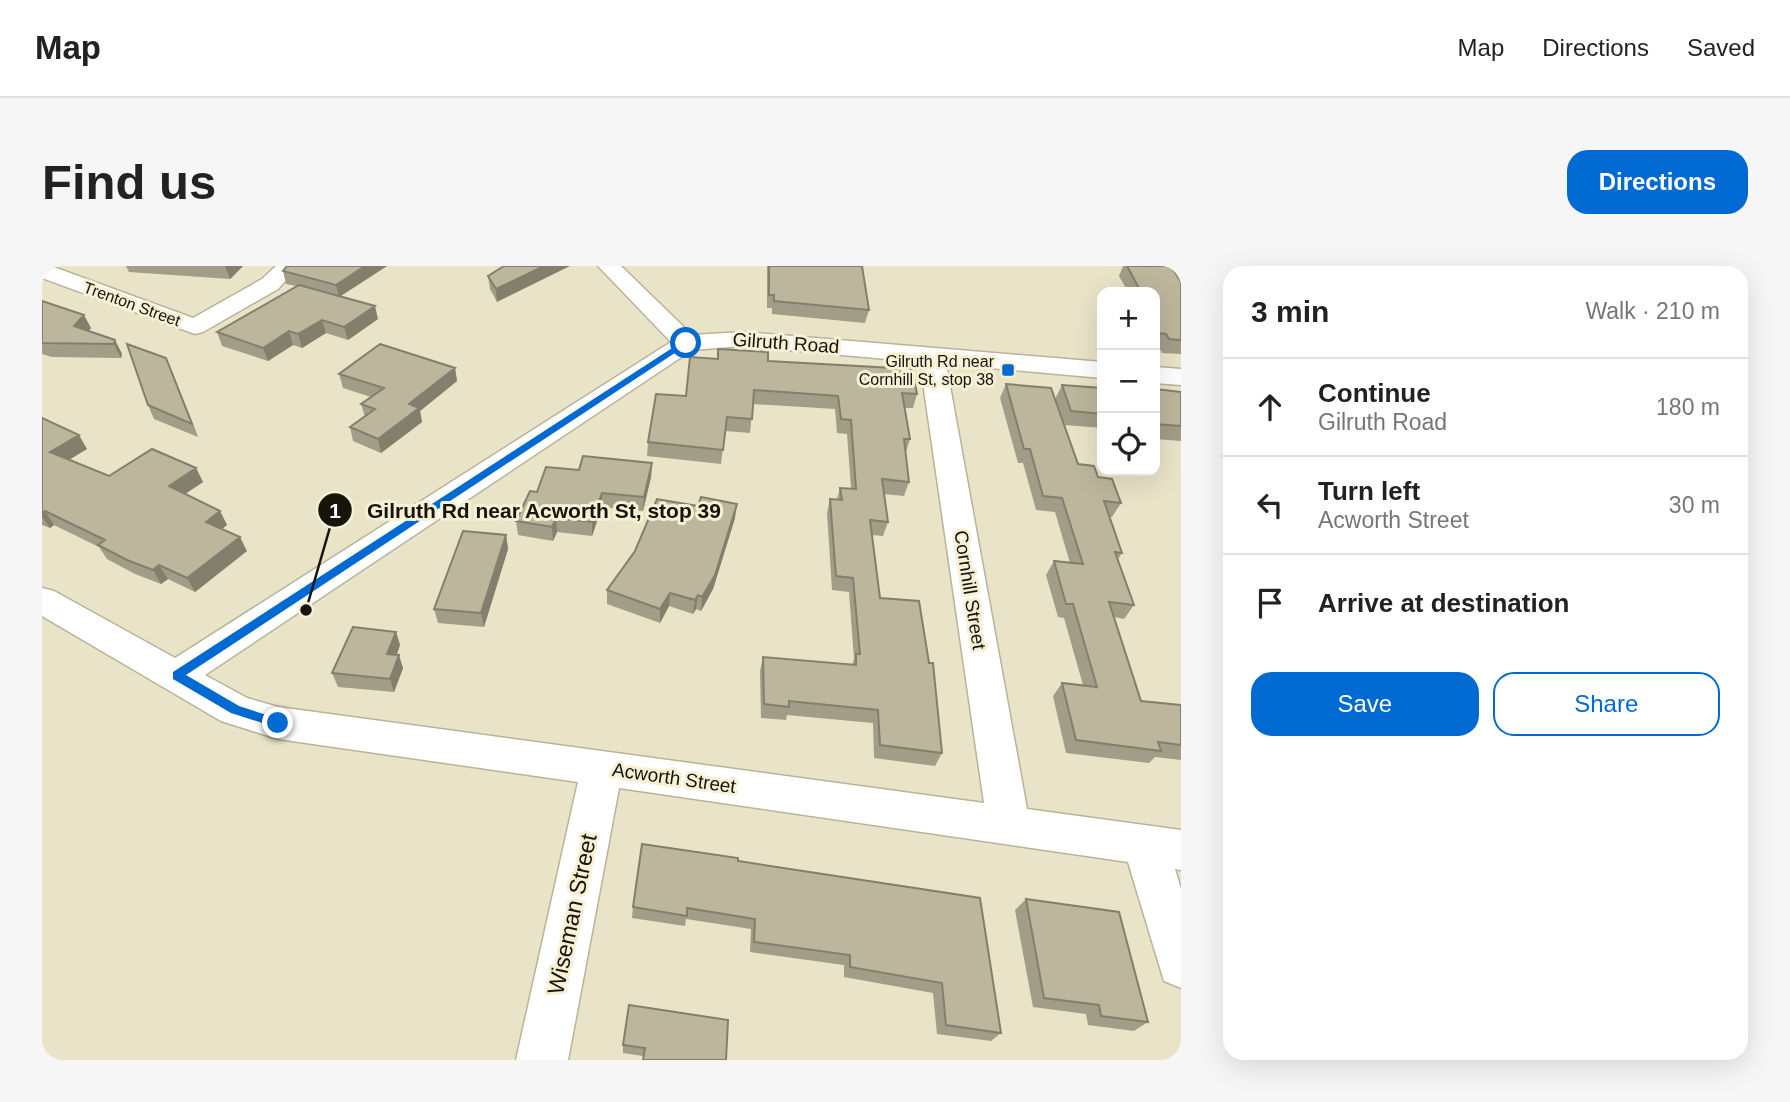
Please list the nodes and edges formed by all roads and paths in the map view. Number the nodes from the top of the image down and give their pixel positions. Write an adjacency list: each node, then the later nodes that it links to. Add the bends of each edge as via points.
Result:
1 (288, 266): 3 (street, Trenton Street, via 270,284 195,327)
2 (609, 266): 4 (street)
3 (42, 270)
4 (686, 343): 5 (street, Gilruth Road, via 729,339); 10 (street, Gilruth Road)
5 (932, 355): 6 (street, Gilruth Road); 12 (street, Cornhill Street)
6 (1097, 370)
7 (1160, 375): 8 (street)
8 (1181, 377)
9 (42, 600): 10 (street)
10 (177, 676): 11 (street, Acworth Street, via 235,710 278,723)
11 (602, 768): 12 (street, Acworth Street); 15 (street, Wiseman Street)
12 (1009, 826): 13 (street, Acworth Street)
13 (1163, 847): 14 (street)
14 (1181, 964)
15 (542, 1060)

